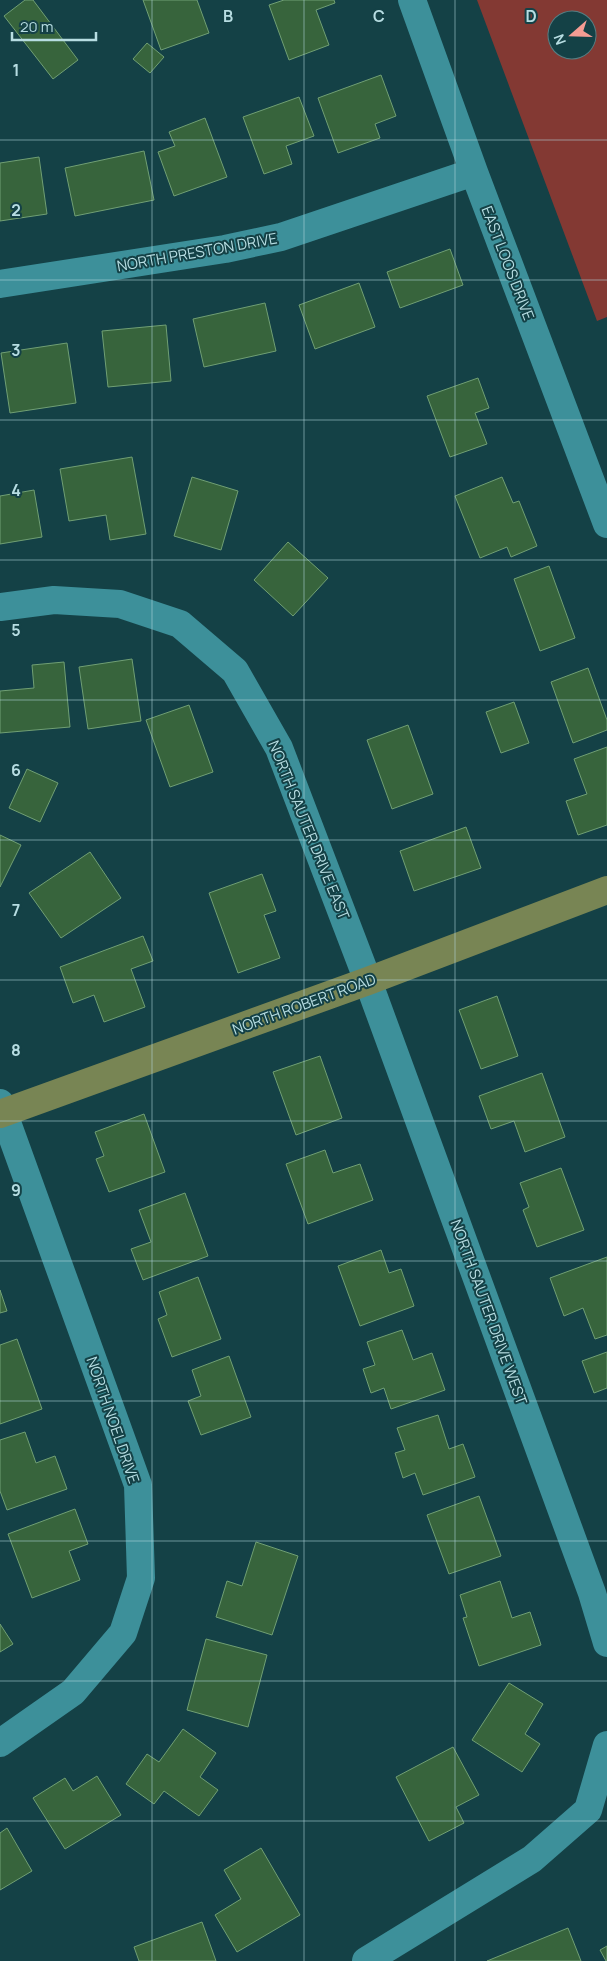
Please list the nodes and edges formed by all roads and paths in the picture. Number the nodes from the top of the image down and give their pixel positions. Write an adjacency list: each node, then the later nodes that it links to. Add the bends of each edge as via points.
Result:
1 (412, 0): 2 (street, EAST LOOS DRIVE)
2 (474, 172): 3 (street, NORTH PRESTON DRIVE, via 281,237 198,254); 4 (street, EAST LOOS DRIVE)
3 (0, 284)
4 (607, 524)
5 (0, 607): 7 (street, NORTH SAUTER DRIVE EAST, via 54,600 120,604 180,624 236,671 279,748)
6 (607, 890): 7 (main road, NORTH ROBERT ROAD)
7 (368, 981): 8 (main road, NORTH ROBERT ROAD); 9 (street, NORTH SAUTER DRIVE WEST, via 592,1593)
8 (1, 1110): 10 (street, NORTH NOEL DRIVE, via 138,1485 141,1578 123,1633 73,1692)
9 (607, 1643)
10 (0, 1743)
11 (607, 1746): 12 (street, via 588,1810 532,1859)
12 (366, 1961)

